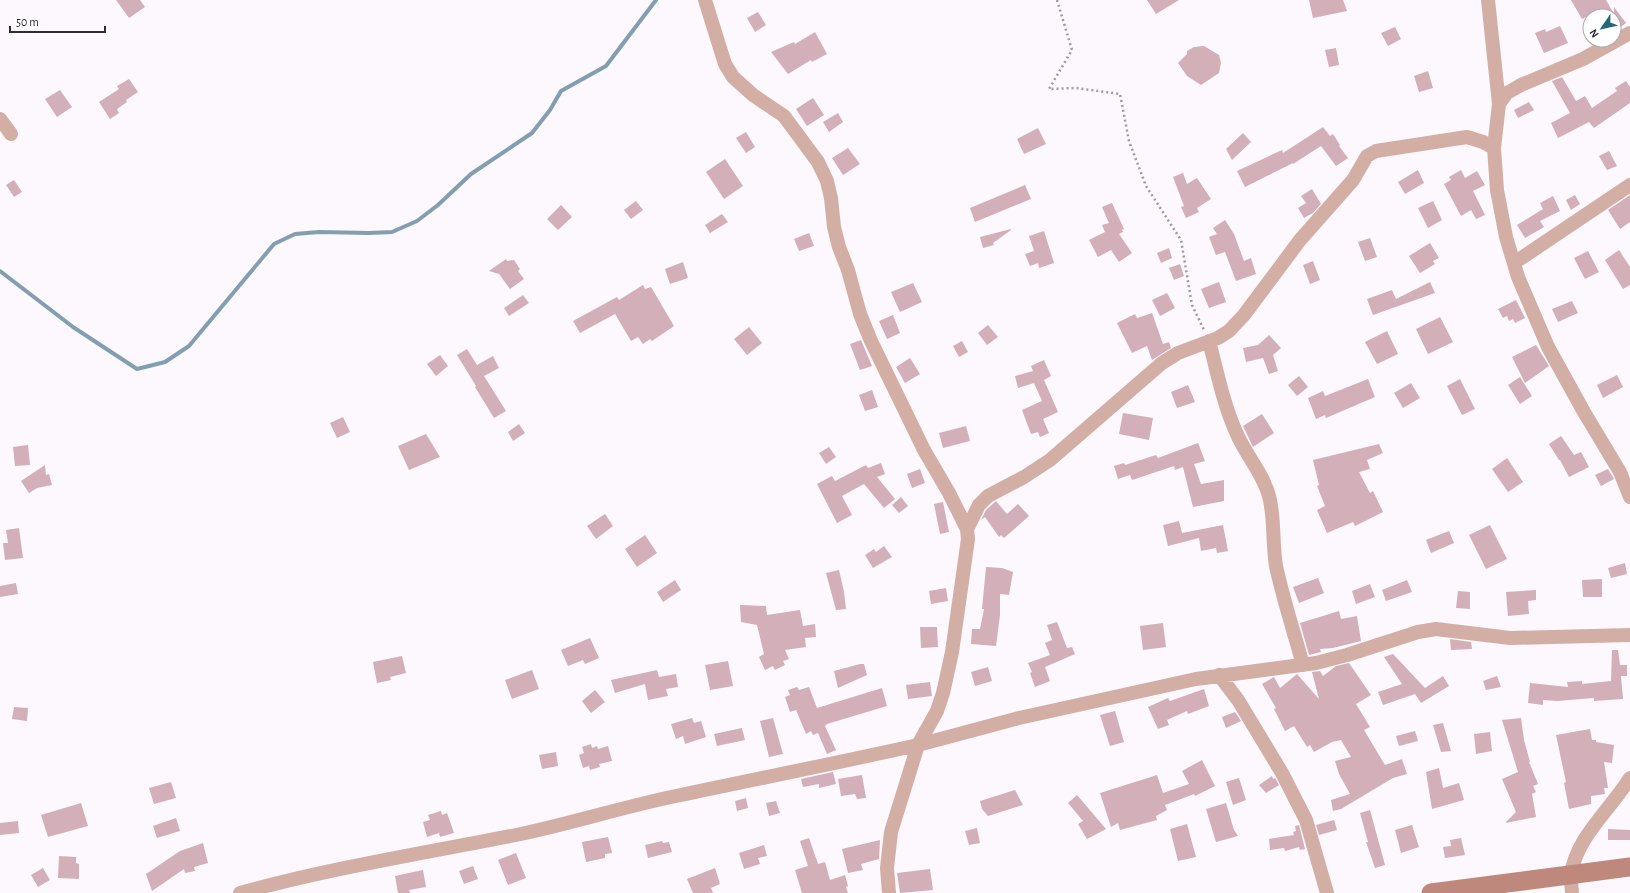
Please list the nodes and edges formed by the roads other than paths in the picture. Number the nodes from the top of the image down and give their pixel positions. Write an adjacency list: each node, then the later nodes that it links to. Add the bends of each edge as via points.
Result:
1 (705, 0): 12 (street, via 725,64 733,77 784,116 818,162 827,180 839,248 860,314 924,450)
2 (1488, 0): 4 (street)
3 (1630, 34): 4 (street, via 1583,59 1521,85 1507,93)
4 (1499, 104): 7 (street)
5 (0, 119): 6 (street)
6 (11, 134)
7 (1494, 148): 9 (street, via 1497,190); 10 (street, via 1476,139 1467,138 1376,151 1367,156 1353,180 1300,240 1244,315 1229,331)
8 (1630, 185): 9 (street)
9 (1514, 263): 11 (street, via 1548,347 1620,472)
10 (1209, 341): 12 (street, via 1178,352 1050,460 988,496 979,505); 14 (street, via 1228,413 1269,495 1273,514 1272,537 1276,565)
11 (1630, 498)
12 (967, 528): 16 (street, via 968,539 952,652 943,693 937,711)
13 (1630, 635): 14 (street, via 1510,638 1436,629)
14 (1303, 665): 15 (street)
15 (1219, 675): 16 (street, via 1019,718); 22 (street, via 1238,700 1306,820)
16 (918, 745): 20 (street, via 674,796 518,835 307,876); 21 (street, via 891,832 887,868)
17 (1630, 778): 19 (street, via 1582,844 1576,856)
18 (1630, 867): 19 (main road)
19 (1572, 884): 23 (main road)
20 (240, 893)
21 (889, 893)
22 (1327, 893)
23 (1431, 893)

